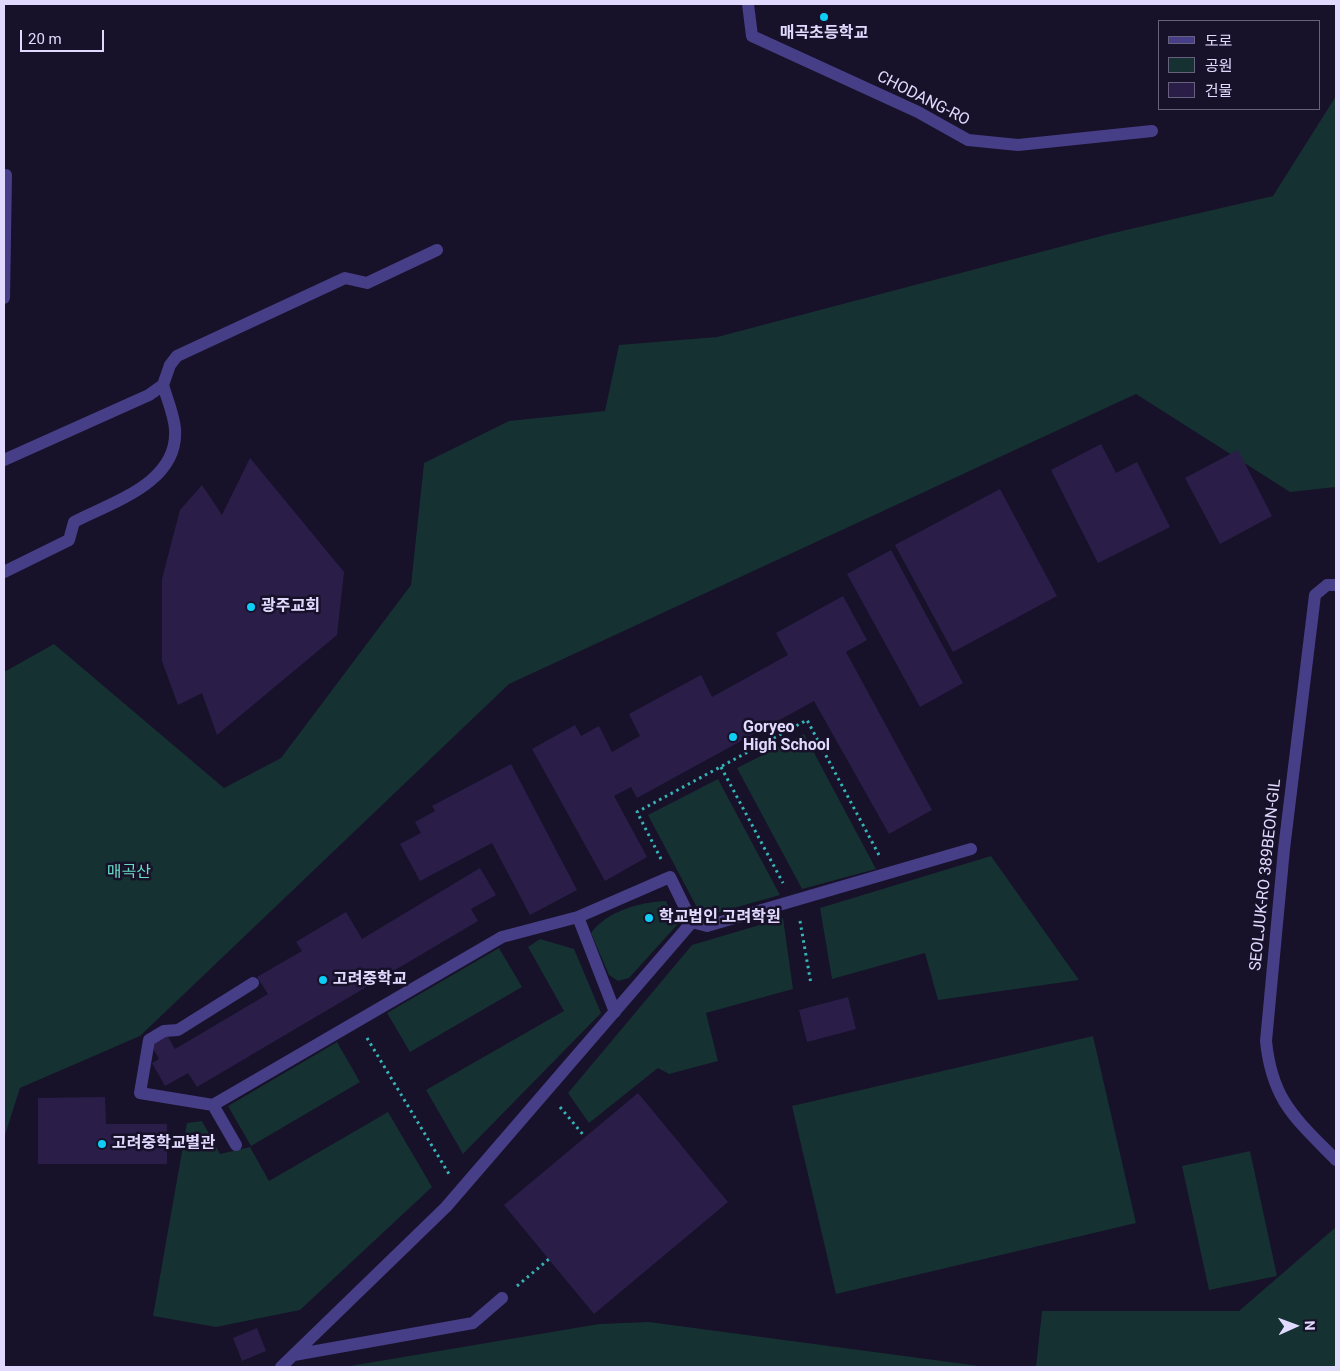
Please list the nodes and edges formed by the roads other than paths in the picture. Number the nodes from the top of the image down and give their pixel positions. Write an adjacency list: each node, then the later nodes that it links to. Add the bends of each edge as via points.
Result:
1 (748, 4): 2 (street, CHODANG-RO, via 752,36 918,112 968,140 1018,145)
2 (1152, 131)
3 (6, 175): 5 (street)
4 (437, 250): 6 (street, via 367,283 345,278 177,356)
5 (4, 298)
6 (163, 384): 7 (street, via 149,395); 8 (street, via 175,430 170,460 158,475 74,522 69,540)
7 (4, 460)
8 (4, 572)
9 (1336, 585): 17 (street, SEOLJUK-RO 389BEON-GIL, via 1327,585 1315,595 1284,850 1266,1041 1276,1087 1289,1112)
10 (971, 849): 12 (street, via 708,926)
11 (578, 917): 12 (street, via 670,878); 14 (street); 15 (street, via 502,938)
12 (692, 922): 14 (street)
13 (253, 983): 15 (street, via 178,1030 164,1031 149,1040 140,1093)
14 (614, 1012): 19 (street, via 446,1207)
15 (213, 1105): 16 (street)
16 (236, 1145)
17 (1336, 1160)
18 (502, 1298): 19 (street, via 473,1323)
19 (294, 1355): 20 (street)
20 (281, 1367)

